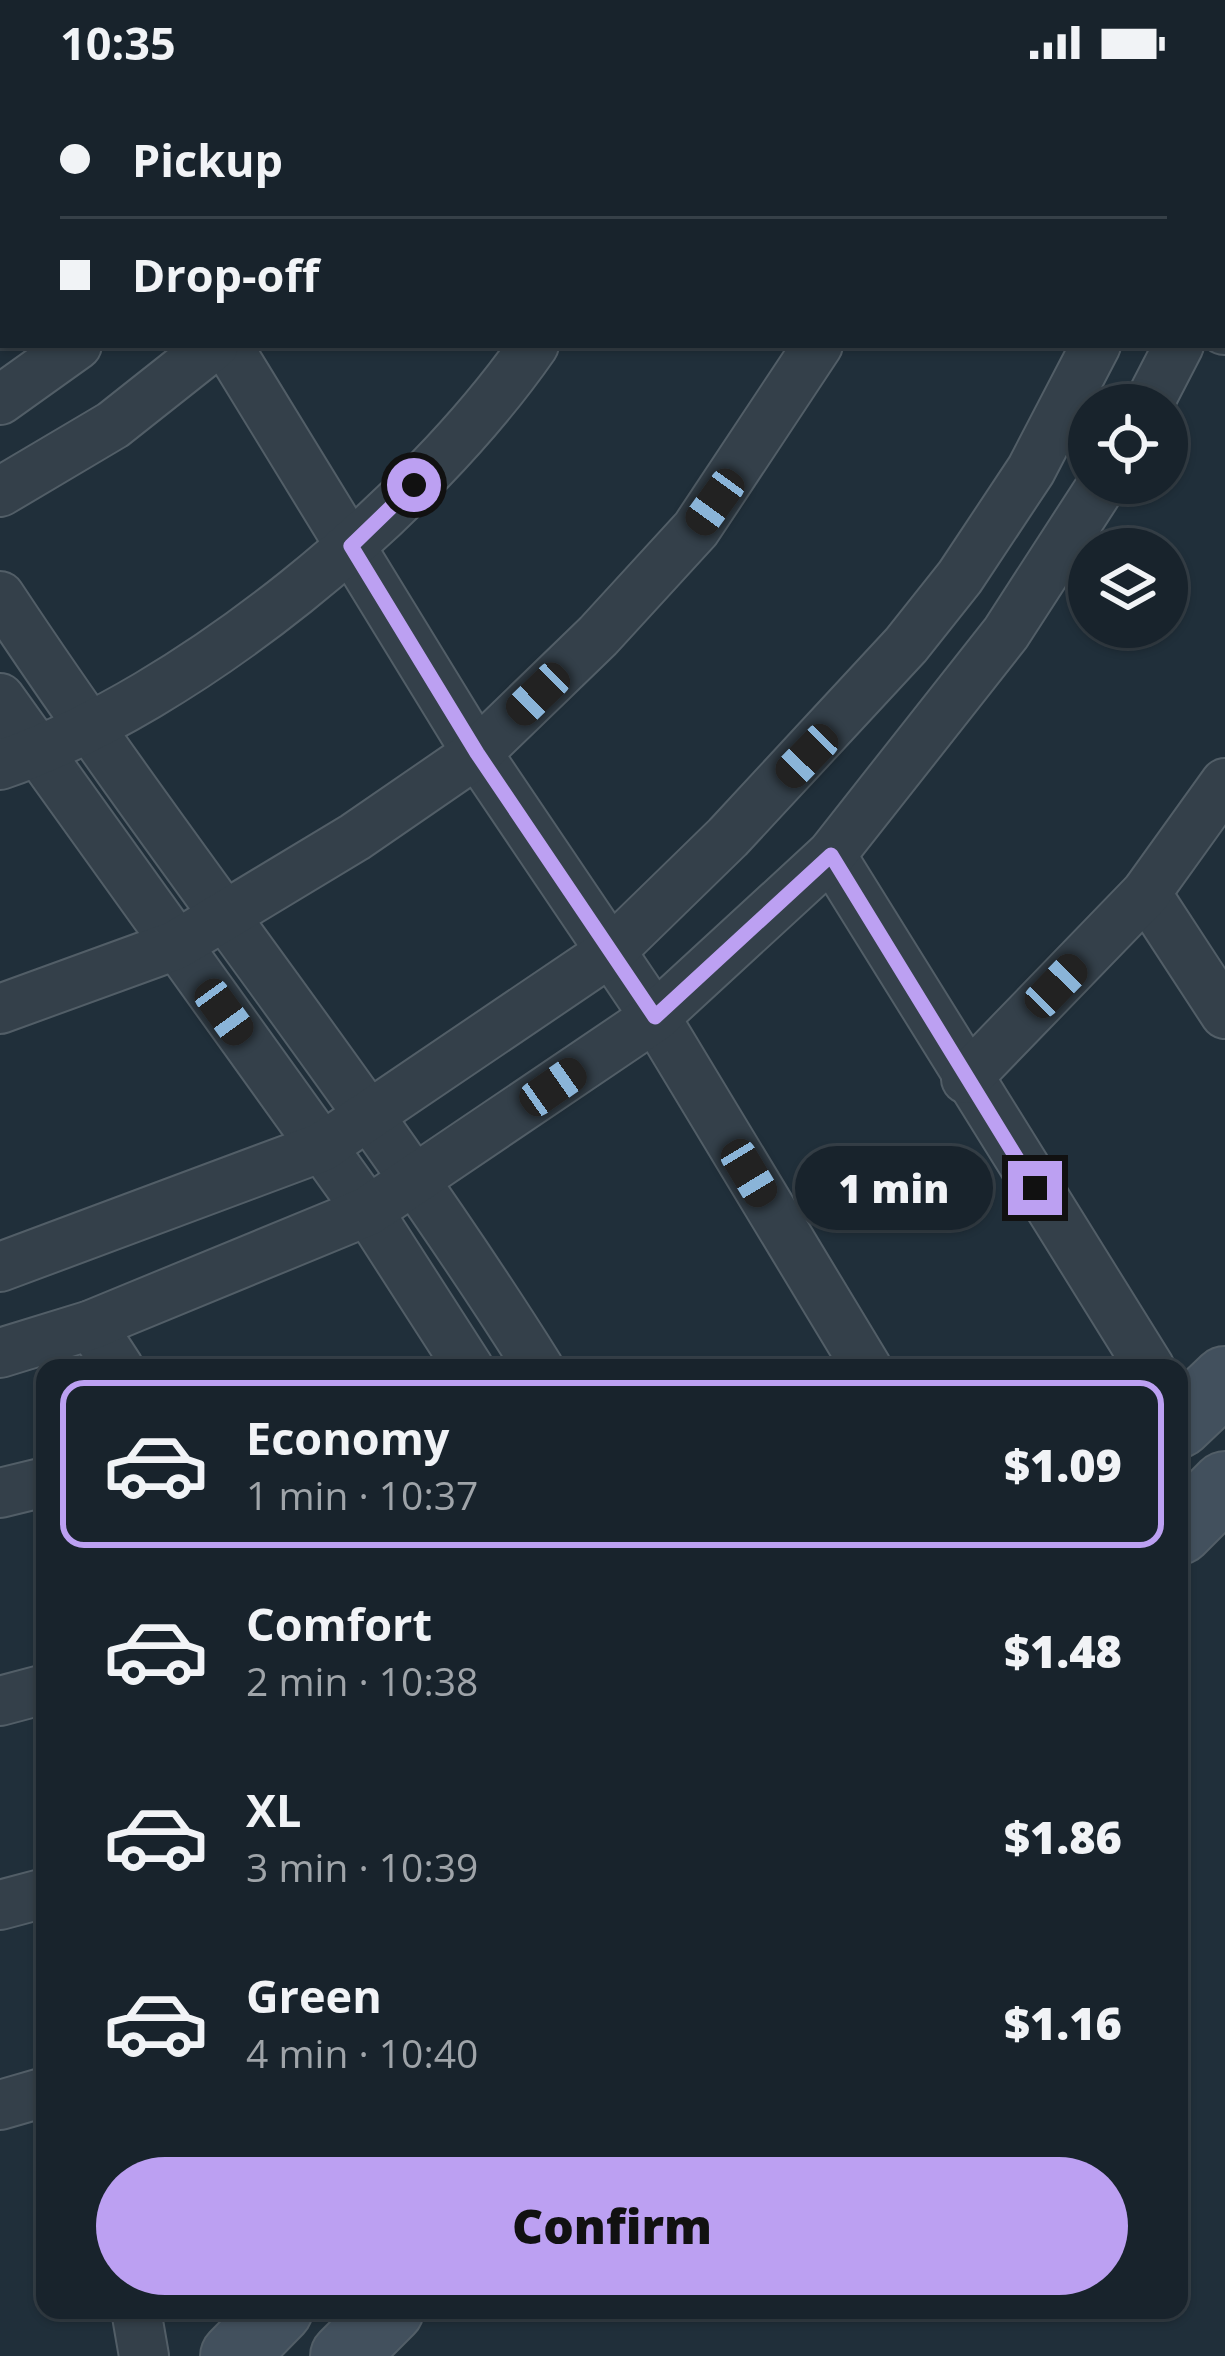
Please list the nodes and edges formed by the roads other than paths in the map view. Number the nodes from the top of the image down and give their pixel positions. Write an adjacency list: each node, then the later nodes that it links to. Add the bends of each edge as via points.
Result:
1 (210, 348): 10 (street, via 112,425)
2 (229, 348): 12 (street)
3 (532, 348): 12 (street, via 446,454)
4 (816, 348): 16 (street, via 696,529)
5 (1094, 348): 23 (street, via 1030,470 920,628 833,729)
6 (1177, 348): 8 (street)
7 (64, 349): 9 (street)
8 (1159, 384)
9 (0, 400)
10 (0, 492)
11 (1089, 504): 19 (street, via 1006,633)
12 (351, 546): 15 (street, via 256,623); 16 (street)
13 (0, 596): 15 (street)
14 (0, 698): 17 (street)
15 (87, 728): 17 (street); 21 (street)
16 (477, 753): 21 (street); 23 (street)
17 (18, 759): 22 (street)
18 (1225, 783): 20 (street)
19 (831, 855): 26 (street); 27 (street)
20 (1146, 893): 25 (street); 27 (street)
21 (223, 914): 22 (street); 28 (street)
22 (176, 945): 24 (street); 29 (street)
23 (610, 952): 26 (street); 28 (street)
24 (0, 1009)
25 (1225, 1013)
26 (655, 1017): 30 (street); 38 (street)
27 (966, 1079): 39 (street)
28 (367, 1113): 29 (street); 30 (street)
29 (322, 1147): 31 (street); 32 (street)
30 (417, 1180): 31 (street); 37 (street)
31 (368, 1211): 33 (street); 36 (street)
32 (0, 1267)
33 (92, 1324): 34 (street); 35 (street)
34 (0, 1353)
35 (113, 1359)
36 (464, 1359)
37 (532, 1359)
38 (862, 1359)
39 (1155, 1359)
40 (36, 1484): 42 (street)
41 (1225, 1485): 43 (street)
42 (0, 1493)
43 (1188, 1522)
44 (36, 1691): 45 (street)
45 (0, 1701)
46 (36, 1895): 47 (street)
47 (0, 1905)
48 (36, 2095): 49 (street)
49 (0, 2105)
50 (138, 2319): 53 (street)
51 (270, 2319): 54 (street)
52 (381, 2319): 55 (street)
53 (144, 2356)
54 (234, 2356)
55 (344, 2356)

